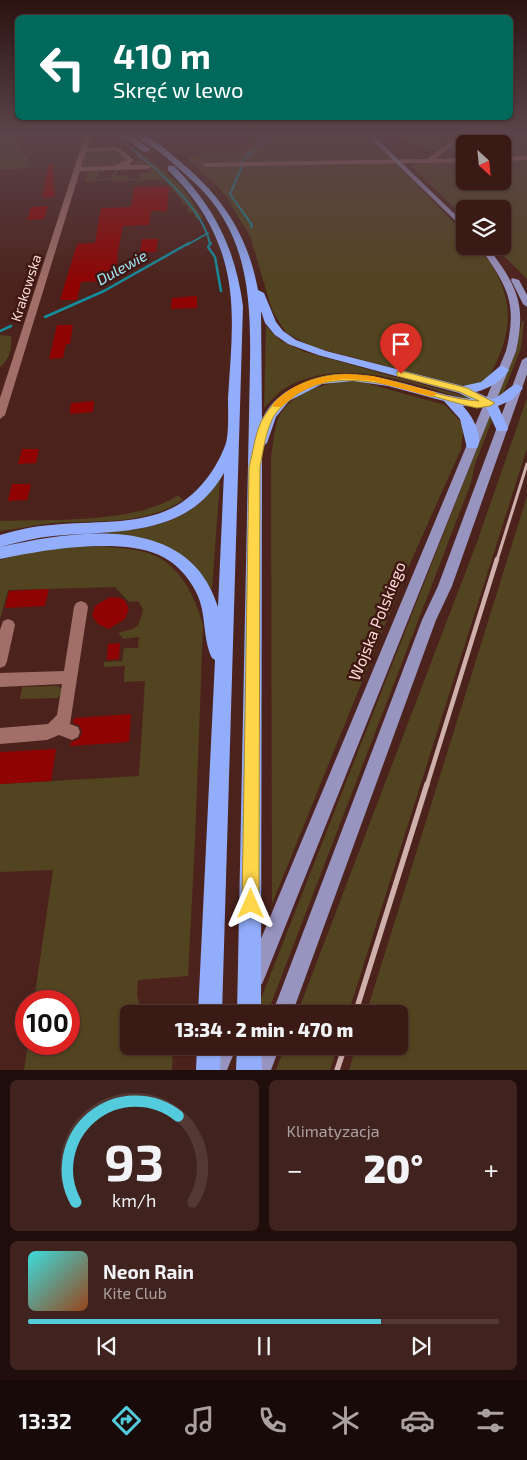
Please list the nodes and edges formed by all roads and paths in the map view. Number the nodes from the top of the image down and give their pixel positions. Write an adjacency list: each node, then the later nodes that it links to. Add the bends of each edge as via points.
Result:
1 (72, 185): 16 (street, Krakowska)
2 (187, 185): 18 (highway, via 208,211 226,245 235,278 238,306)
3 (202, 185): 8 (highway, via 235,230)
4 (421, 185): 5 (main road)
5 (456, 219)
6 (489, 255): 11 (main road, Wojska Polskiego, via 508,283 517,312 516,332)
7 (492, 255): 9 (main road, Wojska Polskiego, via 516,281)
8 (251, 278): 13 (highway, via 271,323 292,342); 20 (highway, via 256,314)
9 (527, 304)
10 (527, 360): 12 (main road)
11 (503, 370): 13 (highway, via 482,388); 15 (main road, Wojska Polskiego)
12 (517, 388): 15 (highway, via 505,399); 17 (main road)
13 (463, 390): 15 (highway)
14 (448, 398): 15 (highway, via 477,405); 19 (highway, via 468,420); 20 (highway, via 364,377 329,378 312,383 287,396 270,415)
15 (490, 403): 17 (highway); 19 (main road, Wojska Polskiego)
16 (0, 415)
17 (502, 428): 33 (main road)
18 (233, 441): 21 (highway, via 208,487 185,507 166,516 138,525 51,529); 28 (highway)
19 (472, 445): 31 (main road, Wojska Polskiego)
20 (254, 467): 32 (highway)
21 (0, 541)
22 (0, 553): 28 (highway, via 54,543 120,540 139,542 166,552 190,570 206,595)
23 (81, 607): 26 (street)
24 (8, 624): 25 (street)
25 (0, 660)
26 (71, 677): 27 (street); 29 (street, via 65,729)
27 (0, 680)
28 (223, 680): 30 (highway)
29 (0, 736)
30 (210, 1005)
31 (244, 1005)
32 (250, 1005)
33 (285, 1005)
34 (209, 1055): 38 (highway)
35 (223, 1055): 39 (main road)
36 (249, 1055): 40 (highway)
37 (267, 1055): 41 (main road)
38 (208, 1070)
39 (217, 1070)
40 (249, 1070)
41 (261, 1070)

